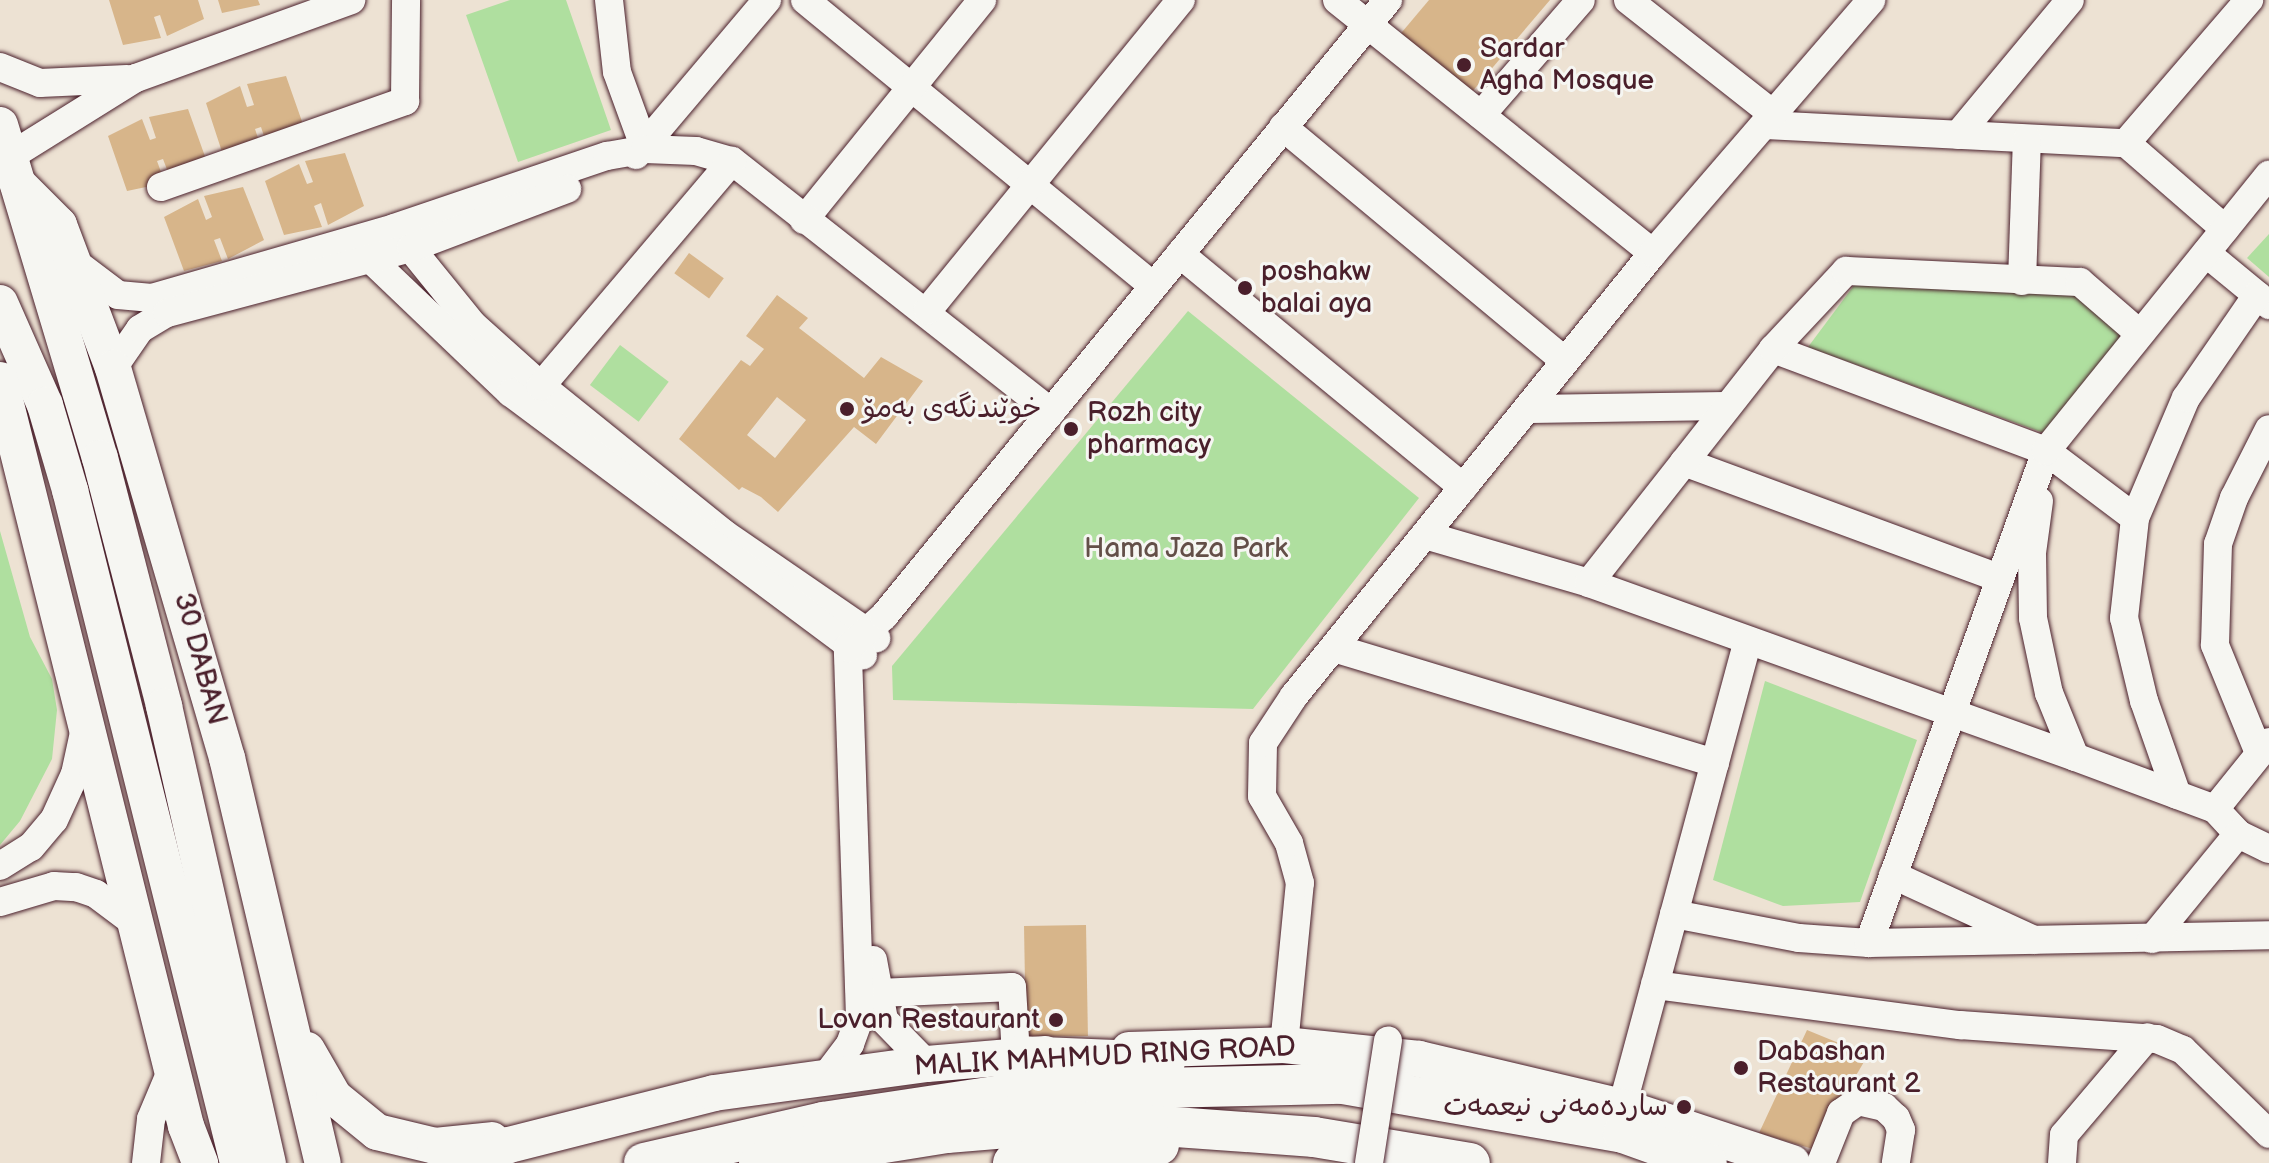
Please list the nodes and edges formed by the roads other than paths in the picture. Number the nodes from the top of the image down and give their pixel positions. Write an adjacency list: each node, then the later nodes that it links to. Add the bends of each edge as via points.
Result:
1 (351, 0): 17 (street)
2 (406, 0): 30 (street, via 405,101)
3 (609, 0): 25 (street, via 617,72)
4 (767, 0): 25 (street)
5 (805, 0): 18 (street)
6 (982, 0): 18 (street)
7 (1181, 0): 29 (street)
8 (1337, 0): 15 (street)
9 (1388, 0): 15 (street)
10 (1581, 0): 19 (street)
11 (1628, 0): 20 (street)
12 (2070, 0): 22 (street)
13 (2249, 0): 24 (street)
14 (1869, 1): 20 (street)
15 (1368, 24): 19 (street); 21 (street)
16 (0, 67): 17 (street, via 40,83)
17 (136, 78): 26 (street)
18 (911, 87): 29 (street); 31 (street)
19 (1481, 115): 35 (street)
20 (1770, 120): 22 (street); 35 (street)
21 (1283, 127): 37 (street); 46 (street)
22 (1958, 135): 23 (street)
23 (2027, 139): 24 (street); 39 (street)
24 (2126, 143): 32 (street)
25 (645, 149): 27 (street, via 696,151); 33 (street, via 614,171)
26 (8, 155): 38 (main road, 30 DABAN, via 59,225); 104 (main road, 30 DABAN, via 100,458)
27 (732, 161): 31 (street); 49 (street)
28 (2269, 175): 32 (street)
29 (1030, 185): 40 (street); 43 (street)
30 (161, 187)
31 (804, 220): 43 (street)
32 (2225, 229): 36 (street)
33 (402, 238): 34 (street); 49 (street, via 473,325)
34 (360, 250): 38 (street, via 152,298 118,295); 47 (street, via 167,313 140,329); 61 (street, via 511,393)
35 (1653, 253): 46 (street)
36 (2206, 253): 41 (street); 44 (street)
37 (1180, 254): 40 (street); 56 (street)
38 (77, 264): 47 (main road, 30 DABAN)
39 (2022, 281): 44 (street, via 2080,282); 45 (street, via 1846,271)
40 (1153, 286): 52 (street)
41 (2263, 300): 57 (street, via 2186,398)
42 (0, 303): 103 (main road, via 45,405 70,490)
43 (928, 310): 52 (street)
44 (2140, 334): 54 (street)
45 (1773, 349): 50 (street); 54 (street)
46 (1565, 361): 51 (street)
47 (113, 368): 84 (main road, 30 DABAN, via 223,743)
48 (0, 380): 65 (main road)
49 (541, 386): 61 (street, via 723,533)
50 (1727, 406): 51 (street); 55 (street)
51 (1529, 409): 56 (street)
52 (1051, 412): 61 (street)
53 (2269, 429): 66 (street, via 2234,498 2218,544 2215,645)
54 (2046, 451): 57 (street); 59 (street); 67 (street, via 2032,553 2033,618 2049,693)
55 (1684, 462): 59 (street); 60 (street)
56 (1463, 487): 58 (street)
57 (2135, 518): 69 (street, via 2124,618 2144,701)
58 (1425, 535): 60 (street); 63 (street)
59 (1999, 578): 64 (street)
60 (1589, 583): 62 (street)
61 (867, 638): 83 (street, via 862,680 873,960); 91 (street, via 860,1017 850,1044)
62 (1748, 641): 64 (street); 68 (street)
63 (1334, 648): 68 (street); 87 (street, via 1263,743 1262,796 1289,843 1300,883)
64 (1951, 716): 67 (street); 74 (street)
65 (85, 727): 73 (street, via 75,774 54,820 31,847); 77 (main road)
66 (2264, 748): 70 (street)
67 (2075, 757): 69 (street)
68 (1715, 763): 76 (street)
69 (2177, 795): 70 (street)
70 (2215, 809): 71 (street)
71 (2238, 834): 72 (street); 79 (street)
72 (2269, 849)
73 (0, 866)
74 (1893, 875): 80 (street); 81 (street)
75 (0, 902): 77 (street, via 54,886 76,887 96,894)
76 (1674, 914): 80 (street, via 1799,938); 82 (street)
77 (136, 924): 90 (main road)
78 (2269, 935): 79 (street)
79 (2152, 939): 81 (street)
80 (1869, 943): 81 (street)
81 (2041, 944)
82 (1655, 985): 85 (street, via 1960,1025); 95 (street)
83 (879, 993): 88 (street, via 1012,987); 89 (street, via 890,1031)
84 (282, 998): 93 (main road, via 334,1097 364,1124 405,1143 479,1143); 105 (main road, 30 DABAN)
85 (2147, 1037): 97 (street, via 2183,1050); 115 (street, via 2064,1135)
86 (1388, 1040): 110 (street, bridge)
87 (1284, 1045): 88 (main road, MALIK MAHMUD RING ROAD); 95 (main road, MALIK MAHMUD RING ROAD, via 1419,1059)
88 (1016, 1056): 89 (main road, MALIK MAHMUD RING ROAD); 92 (highway, via 1240,1065)
89 (927, 1064): 91 (main road, MALIK MAHMUD RING ROAD)
90 (172, 1069): 96 (main road); 100 (street, via 151,1119)
91 (826, 1076): 93 (main road, MALIK MAHMUD RING ROAD)
92 (1343, 1084): 94 (highway, MALIK MAHMUD RING ROAD, via 1027,1091); 95 (highway, MALIK MAHMUD RING ROAD)
93 (647, 1108): 106 (main road, MALIK MAHMUD RING ROAD)
94 (939, 1119): 98 (highway, MALIK MAHMUD RING ROAD, via 1092,1121); 107 (highway, MALIK MAHMUD RING ROAD, via 808,1125); 108 (highway, MALIK MAHMUD RING ROAD)
95 (1622, 1120): 99 (highway, MALIK MAHMUD RING ROAD)
96 (186, 1126): 101 (main road); 102 (main road)
97 (2269, 1134)
98 (1314, 1137): 109 (highway, via 1134,1147); 111 (highway, MALIK MAHMUD RING ROAD)
99 (1706, 1148): 112 (main road, MALIK MAHMUD RING ROAD)
100 (146, 1163)
101 (191, 1163)
102 (200, 1163)
103 (238, 1163)
104 (268, 1163)
105 (323, 1163)
106 (462, 1163)
107 (644, 1163)
108 (759, 1163)
109 (1013, 1163)
110 (1369, 1163)
111 (1470, 1163)
112 (1792, 1163)
113 (1821, 1163): 114 (street, via 1841,1113 1858,1101 1884,1107 1896,1118 1901,1130)
114 (1896, 1163)
115 (2062, 1163)

